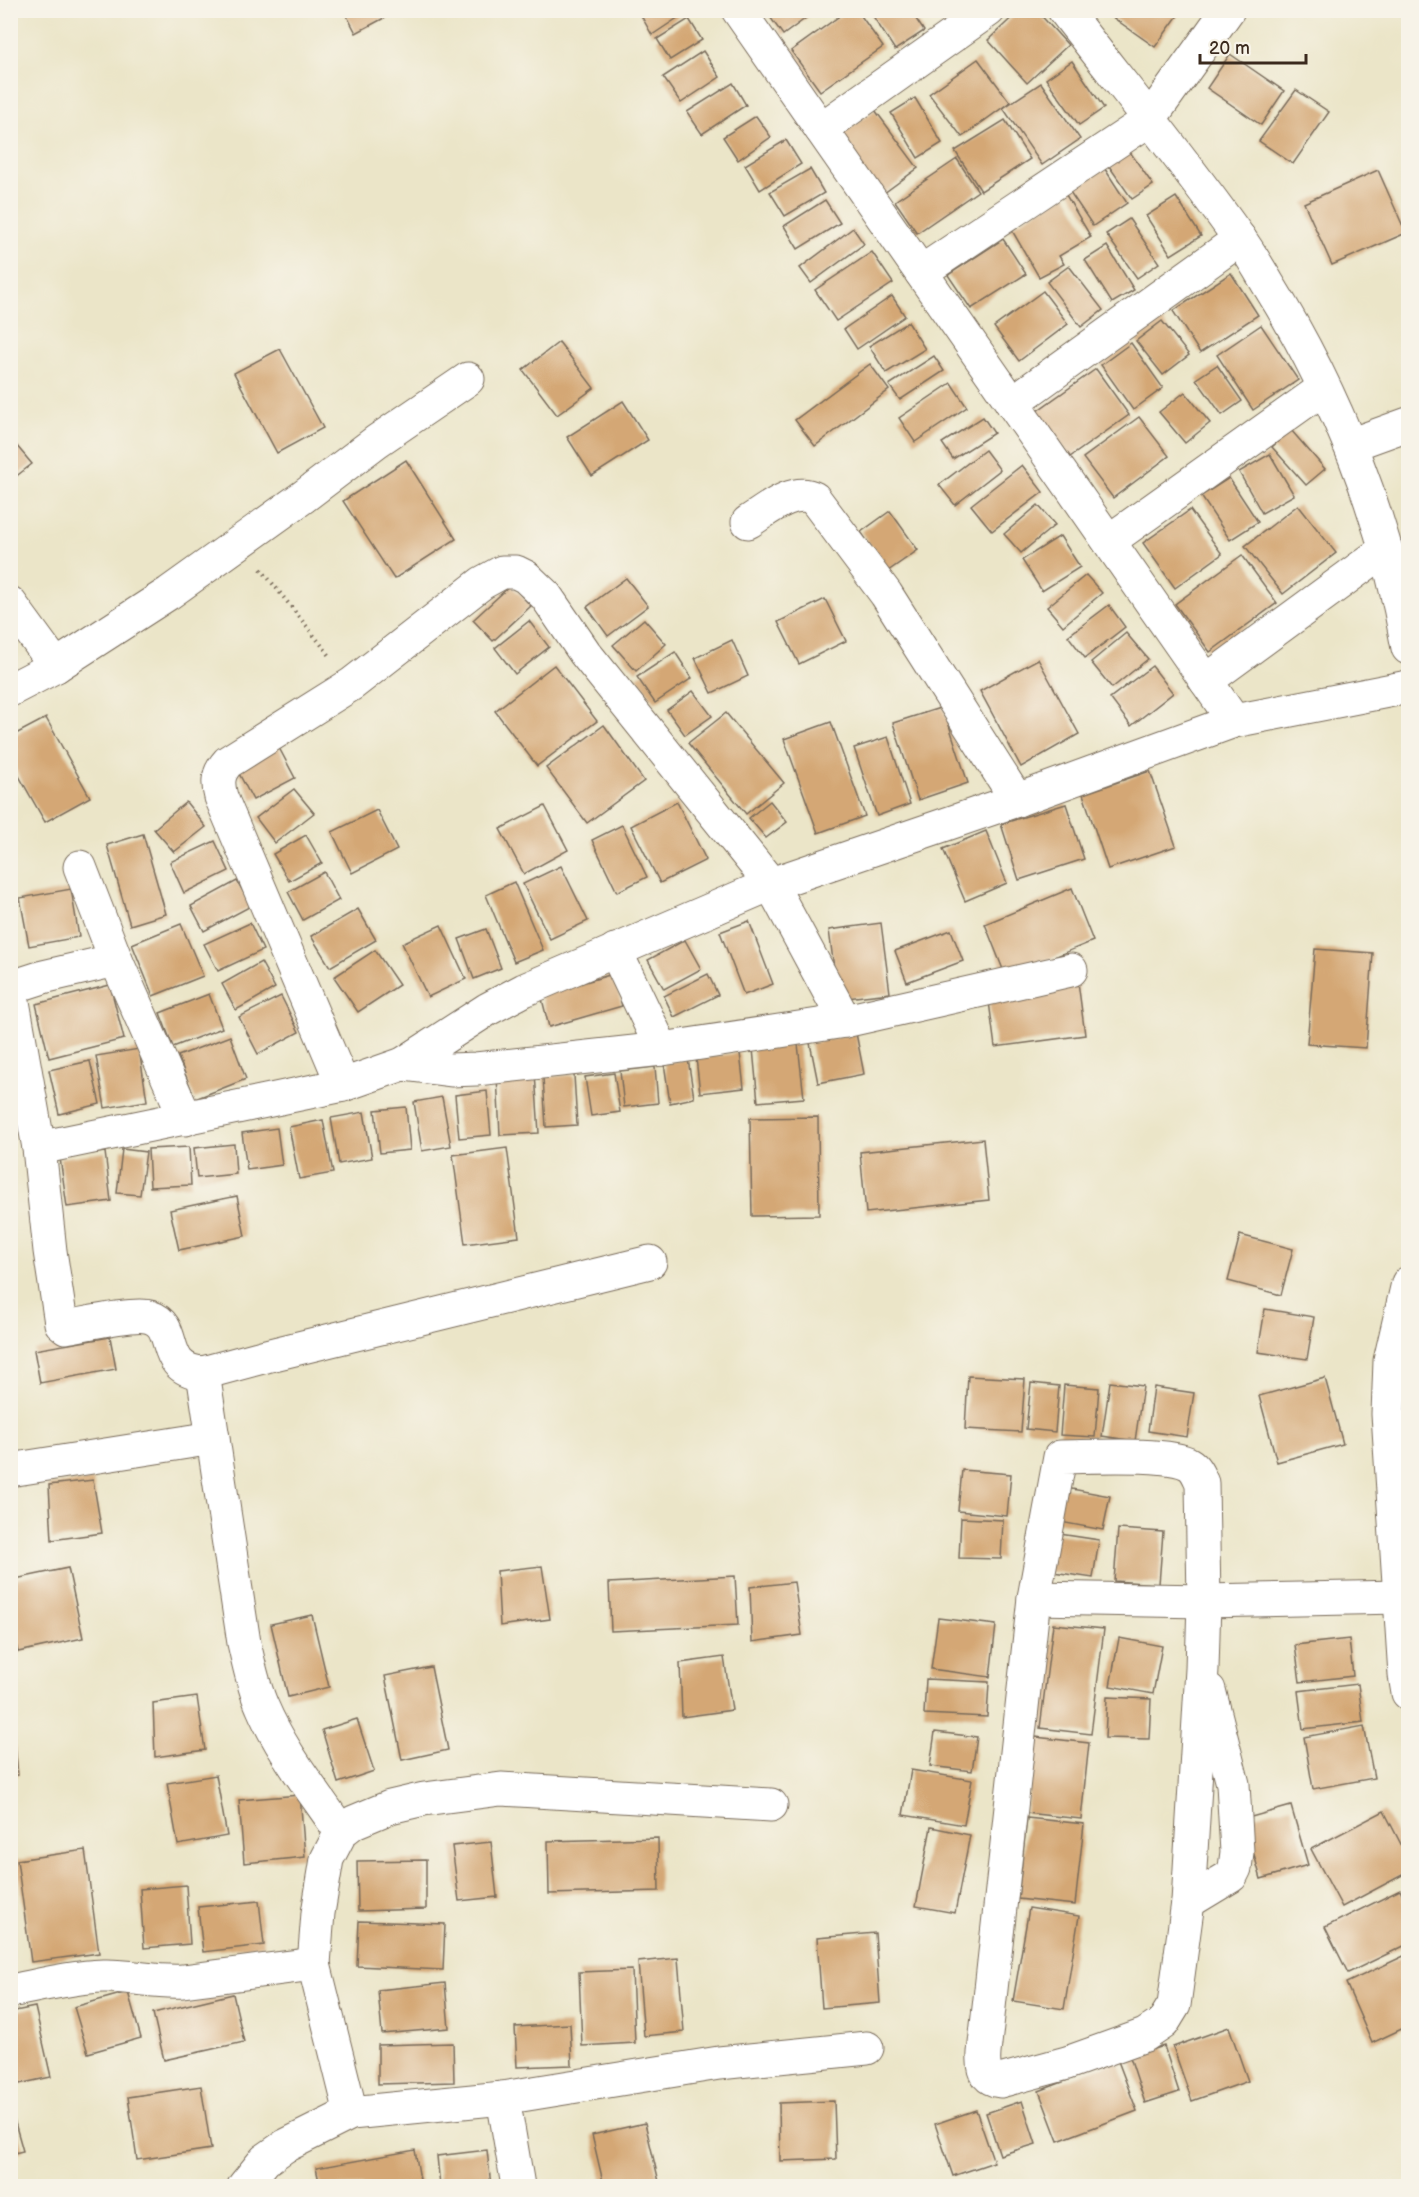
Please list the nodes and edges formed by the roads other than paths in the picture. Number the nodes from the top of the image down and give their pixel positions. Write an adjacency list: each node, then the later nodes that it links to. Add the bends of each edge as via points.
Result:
1 (738, 10): 6 (street)
2 (990, 10): 6 (street)
3 (1064, 10): 5 (street)
4 (1228, 10): 5 (street)
5 (1149, 120): 7 (street); 8 (street)
6 (821, 129): 8 (street)
7 (1240, 239): 10 (street, via 1287,315); 11 (street)
8 (921, 272): 11 (street)
9 (468, 379): 20 (street, via 169,593)
10 (1324, 387): 13 (street); 15 (street)
11 (1012, 403): 15 (street)
12 (1408, 424): 13 (street)
13 (1350, 445): 16 (street)
14 (748, 522): 25 (street, via 794,496 808,494 814,498 886,594)
15 (1109, 541): 21 (street)
16 (1386, 549): 18 (street); 21 (street)
17 (10, 603): 20 (street)
18 (1405, 605): 19 (street)
19 (1408, 648)
20 (56, 666): 23 (street)
21 (1206, 681): 24 (street)
22 (1408, 687): 24 (street)
23 (10, 690)
24 (1234, 721): 25 (street)
25 (1017, 800): 27 (street)
26 (80, 867): 29 (street)
27 (771, 884): 28 (street); 32 (street); 35 (street, via 585,653 546,596 521,574 510,571 492,576 352,684 228,762 218,780 221,797)
28 (615, 950): 33 (street); 34 (street, via 488,1009)
29 (117, 960): 31 (street); 36 (street)
30 (1071, 970): 32 (street)
31 (11, 986): 37 (street)
32 (845, 1021): 33 (street)
33 (662, 1050): 34 (street, via 476,1069)
34 (403, 1064): 35 (street)
35 (343, 1085): 36 (street)
36 (186, 1119): 37 (street)
37 (39, 1148): 40 (street, via 62,1324 66,1327 150,1316 165,1330 179,1365)
38 (650, 1262): 40 (street)
39 (1406, 1301): 43 (street, via 1390,1361 1388,1414)
40 (203, 1373): 41 (street)
41 (213, 1438): 42 (street); 51 (street, via 252,1678 278,1737)
42 (10, 1470)
43 (1403, 1520): 44 (street)
44 (1400, 1597): 46 (street); 47 (street)
45 (1034, 1598): 46 (street); 46 (street, via 1060,1457 1161,1457 1189,1464 1202,1483); 52 (street, via 983,2063 987,2074 995,2080 1009,2079 1067,2063 1145,2035 1163,2023 1175,1997)
46 (1204, 1601): 48 (street)
47 (1406, 1651): 49 (street)
48 (1202, 1669): 52 (street); 52 (street, via 1233,1784 1237,1852 1231,1876)
49 (1408, 1693)
50 (771, 1805): 51 (street, via 501,1789 390,1807)
51 (341, 1832): 53 (street, via 327,1859)
52 (1188, 1902)
53 (314, 1964): 54 (street, via 183,1981 82,1977); 57 (street)
54 (10, 1991)
55 (867, 2048): 56 (street, via 719,2063)
56 (503, 2098): 57 (street); 59 (street)
57 (351, 2113): 58 (street, via 285,2146 265,2160)
58 (244, 2187)
59 (518, 2187)

